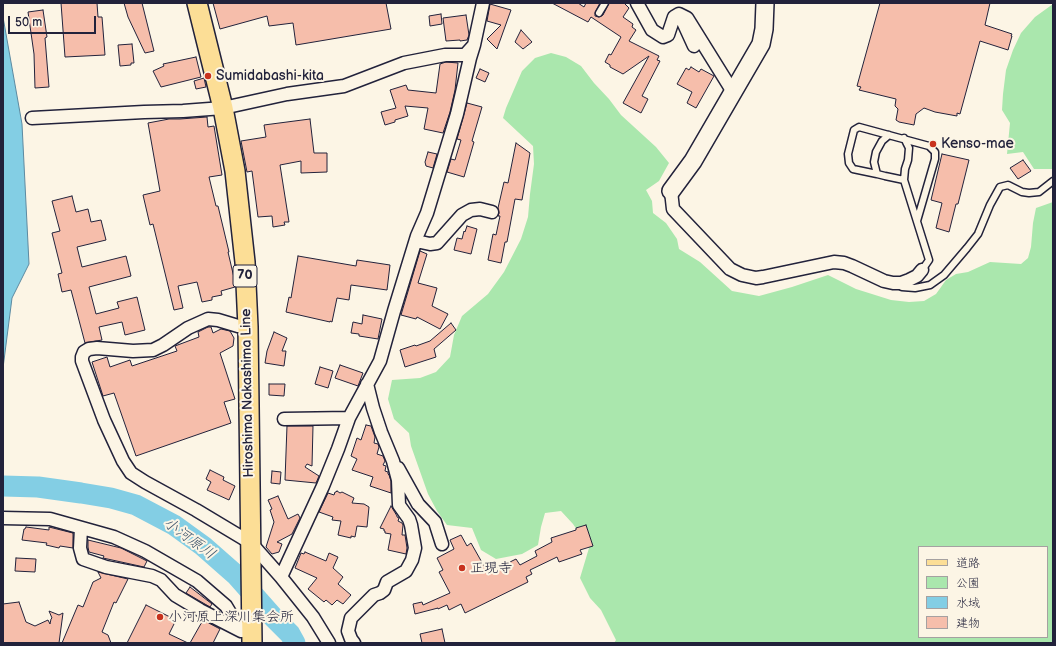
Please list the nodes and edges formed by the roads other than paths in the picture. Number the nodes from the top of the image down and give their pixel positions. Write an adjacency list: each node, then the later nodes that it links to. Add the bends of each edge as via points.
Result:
1 (197, 3): 11 (main road, Hiroshima Nakashima Line / 70)
2 (483, 3): 8 (street)
3 (605, 3): 6 (lane)
4 (637, 3): 7 (street, via 652,30 663,37 668,34 674,17)
5 (765, 3): 10 (street, via 761,44)
6 (599, 13)
7 (679, 14): 9 (street); 10 (street, via 687,18)
8 (474, 46): 11 (street, via 465,55 445,55 404,63 344,86 287,94); 21 (street, via 457,114)
9 (694, 46)
10 (733, 92): 18 (street, via 693,161)
11 (223, 108): 12 (street); 24 (main road, Hiroshima Nakashima Line / 70, via 235,171 245,262)
12 (32, 118)
13 (889, 135): 14 (lane); 15 (lane, via 876,152 874,162); 15 (lane, via 859,127 854,130 848,154 849,163 853,169)
14 (904, 138): 16 (lane, via 908,148); 20 (lane, via 929,146 935,152)
15 (877, 174): 16 (lane)
16 (904, 180): 20 (lane)
17 (1053, 181): 23 (lane, via 1039,192 1022,192 1008,185 1000,187 978,234 944,275 930,285 915,288 902,287)
18 (671, 191): 23 (street, via 673,209 736,273 756,278 834,262 844,263 884,281)
19 (492, 212): 21 (street, via 480,209 462,215 437,243)
20 (917, 221): 22 (lane, via 929,260)
21 (416, 241): 25 (street, via 380,361)
22 (922, 270): 23 (street, via 917,276)
23 (896, 283)
24 (248, 327): 32 (main road, Hiroshima Nakashima Line / 70); 32 (street, via 208,319 153,350 89,349 84,352 82,361 104,420 131,473 196,510)
25 (367, 384): 26 (street); 28 (street)
26 (349, 418): 27 (street); 33 (street, via 323,486)
27 (284, 419)
28 (389, 452): 31 (street, via 418,504 435,522); 36 (street, via 398,480 400,505 411,524 415,548 406,571 387,582 384,590 374,595 351,618 348,631)
29 (3, 518): 30 (street, via 50,519)
30 (81, 528): 34 (street, via 114,537 145,551 197,581 226,606); 34 (street, via 80,548 83,559 161,580 175,595)
31 (442, 544)
32 (251, 548): 33 (street); 34 (main road, Hiroshima Nakashima Line / 70)
33 (281, 577): 35 (street, via 313,617)
34 (250, 635)
35 (329, 643)
36 (354, 643)

